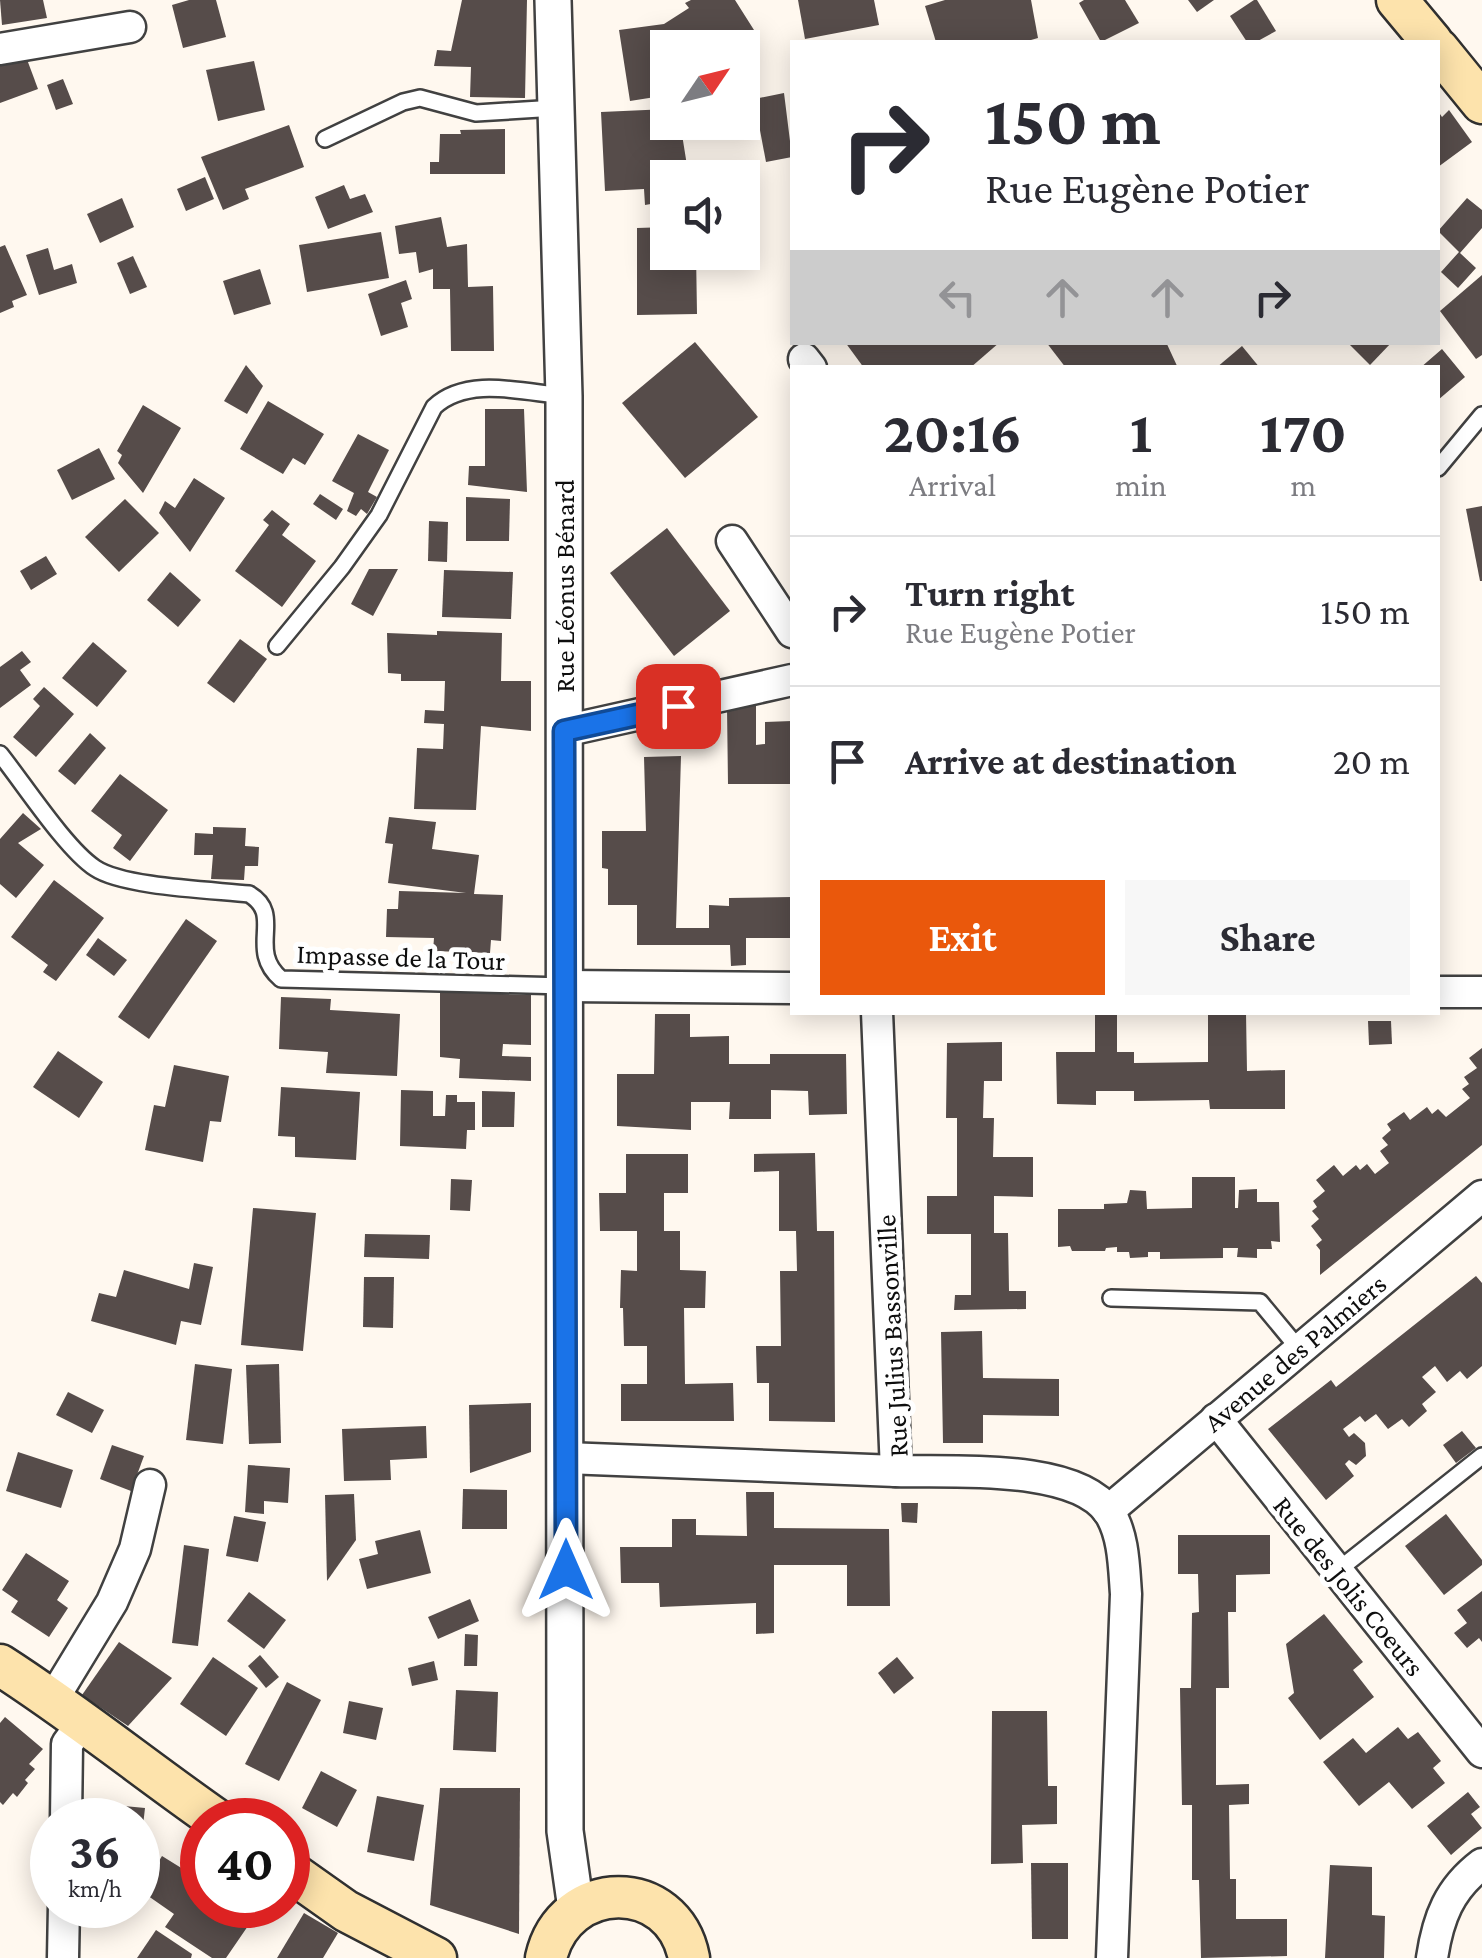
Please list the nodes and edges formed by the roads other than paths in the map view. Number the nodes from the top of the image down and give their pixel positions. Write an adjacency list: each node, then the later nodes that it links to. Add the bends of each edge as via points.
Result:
1 (553, 0): 8 (street, Rue Léonus Bénard)
2 (1397, 0): 4 (main road)
3 (130, 27): 5 (street)
4 (1430, 40)
5 (0, 49)
6 (1440, 51): 7 (main road)
7 (1482, 103)
8 (556, 108): 9 (lane, via 476,113 420,98); 10 (street, Rue Léonus Bénard)
9 (325, 139)
10 (564, 396): 15 (lane, via 468,388 447,395 434,407 379,515); 17 (street, Rue Léonus Bénard)
11 (1482, 415): 12 (lane)
12 (1440, 466)
13 (732, 542): 14 (street)
14 (790, 629)
15 (277, 646)
16 (790, 680): 17 (street)
17 (564, 731): 19 (street, Rue Léonus Bénard)
18 (0, 754): 19 (lane, Impasse de la Tour, via 98,871 260,901 266,913 264,957 281,979)
19 (565, 986): 20 (street); 29 (street, Rue Léonus Bénard)
20 (790, 988)
21 (1440, 992): 22 (street)
22 (1482, 992)
23 (878, 1015): 30 (street, Rue Julius Bassonville)
24 (1482, 1196): 26 (street, Avenue des Palmiers)
25 (1111, 1298): 26 (lane, via 1260,1302)
26 (1299, 1349): 27 (street, Avenue des Palmiers)
27 (1216, 1419): 32 (street, Avenue des Palmiers); 33 (street, Rue des Jolis Coeurs)
28 (1482, 1456): 33 (lane)
29 (566, 1458): 30 (street); 39 (street, Rue Léonus Bénard)
30 (896, 1471): 32 (street, Rue Julius Bassonville, via 1045,1476 1082,1490)
31 (150, 1485): 35 (street, via 135,1550)
32 (1108, 1511): 49 (street, via 1121,1542 1126,1594)
33 (1337, 1571): 36 (street, Rue des Jolis Coeurs)
34 (0, 1665): 35 (main road)
35 (68, 1711): 37 (street); 38 (main road)
36 (1482, 1752)
37 (66, 1798)
38 (186, 1798)
39 (565, 1832): 42 (street, via 594,1873); 43 (street, Rue Léonus Bénard)
40 (1482, 1864): 50 (street, via 1446,1904)
41 (310, 1886): 46 (main road)
42 (629, 1898): 43 (main road); 48 (main road, via 661,1910 677,1926)
43 (576, 1909): 47 (main road, via 560,1924)
44 (64, 1928): 45 (street)
45 (63, 1958)
46 (436, 1958)
47 (546, 1958)
48 (689, 1958)
49 (1112, 1958)
50 (1432, 1958)

